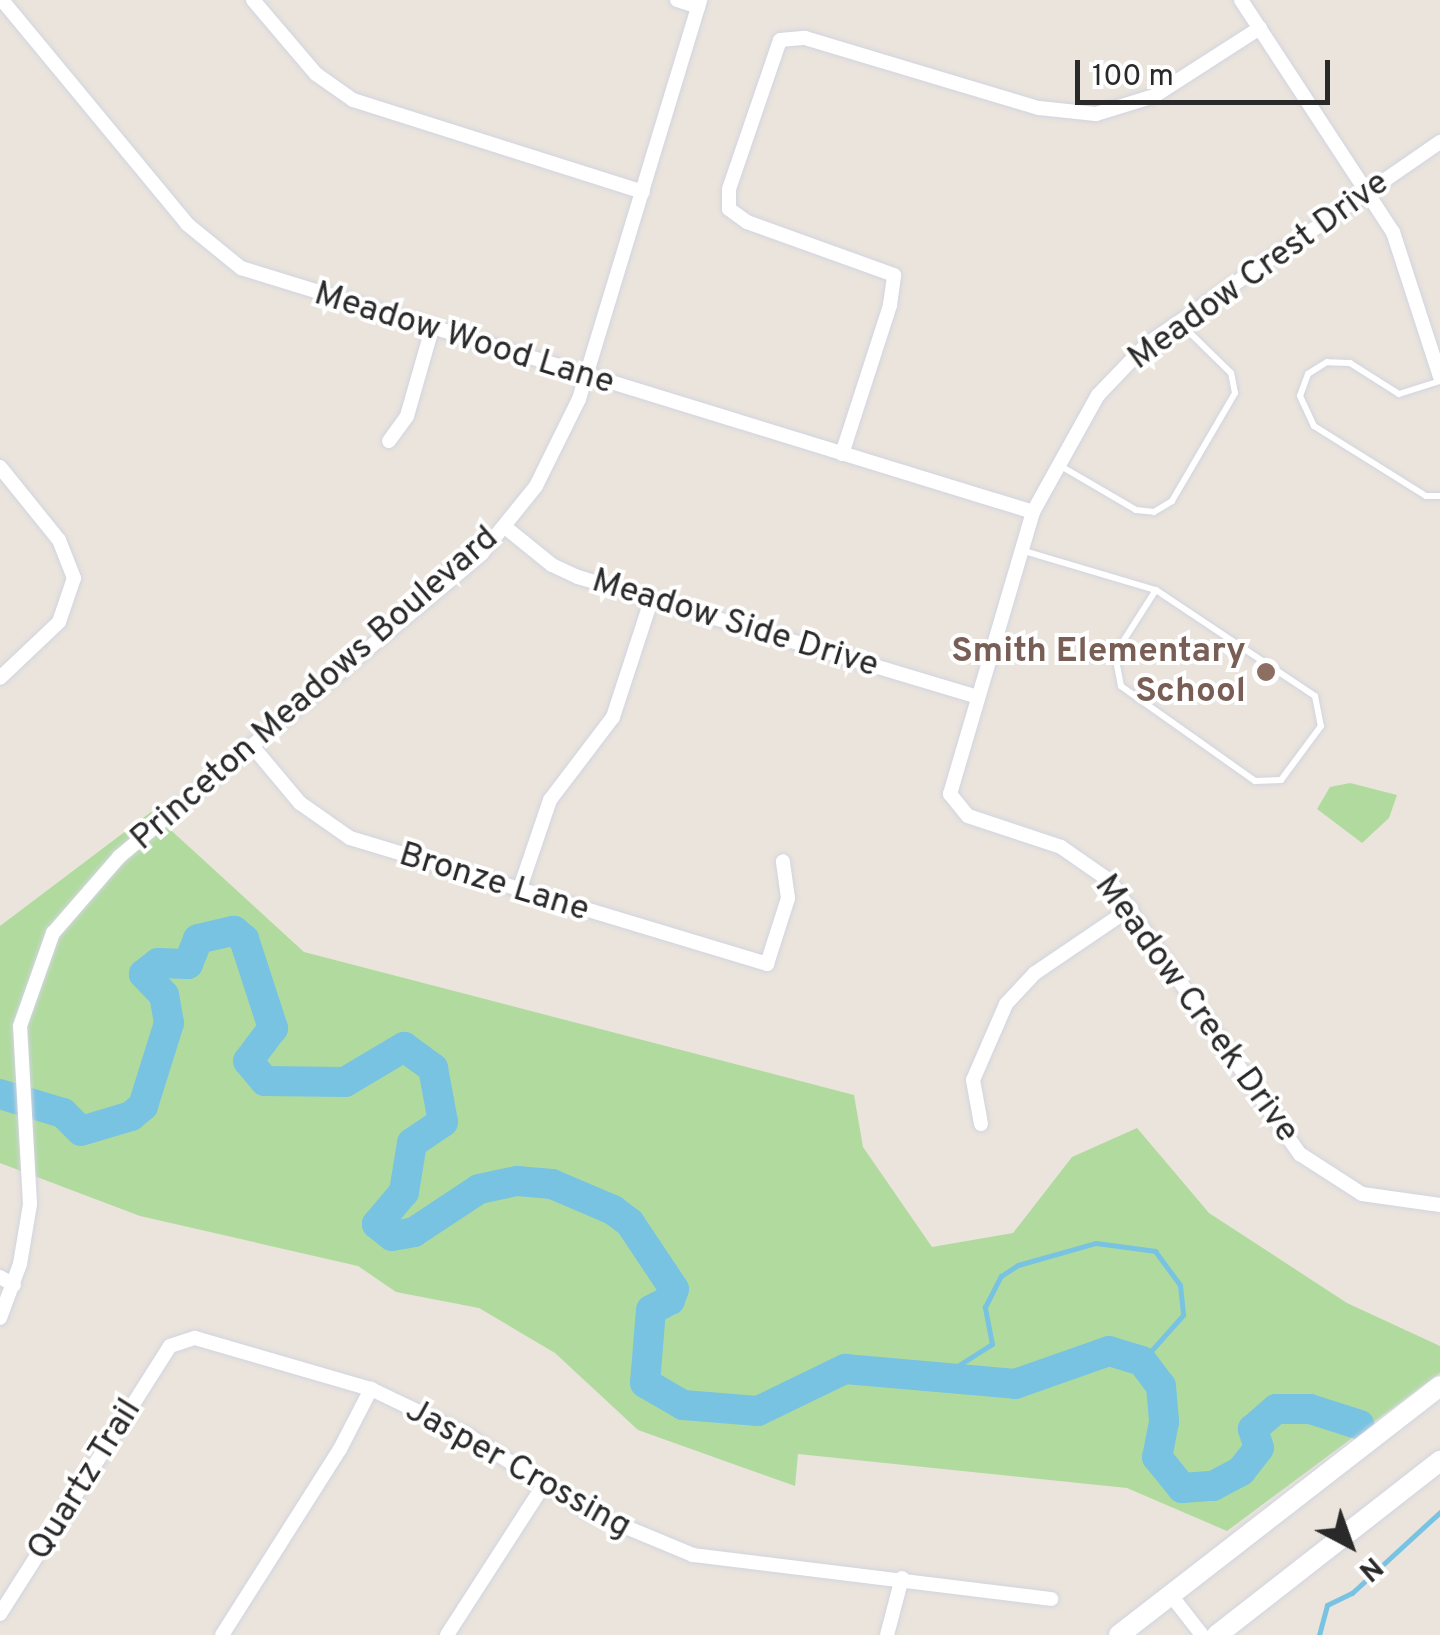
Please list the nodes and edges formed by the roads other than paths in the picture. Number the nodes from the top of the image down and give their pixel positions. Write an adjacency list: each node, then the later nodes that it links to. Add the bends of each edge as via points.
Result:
1 (2, 0): 11 (street, Meadow Wood Lane, via 212,249 256,275)
2 (253, 0): 9 (street, via 316,74 353,100)
3 (678, 0): 5 (street)
4 (1241, 0): 6 (street)
5 (699, 3): 9 (street, Princeton Meadows Boulevard)
6 (1260, 28): 8 (street); 15 (street, via 1139,104 1096,114 1040,108 804,38 780,40 729,188 729,209 747,222 894,274)
7 (1440, 142): 8 (street, Meadow Crest Drive)
8 (1368, 190): 10 (street, Meadow Crest Drive); 13 (street, via 1408,264)
9 (642, 192): 12 (street, Princeton Meadows Boulevard)
10 (1179, 322): 16 (street, Meadow Crest Drive, via 1114,377); 16 (lane, via 1231,374 1236,393 1172,501 1154,512 1136,510)
11 (432, 329): 12 (street, Meadow Wood Lane); 14 (street, via 407,416)
12 (586, 376): 15 (street, Meadow Wood Lane); 20 (street, Princeton Meadows Boulevard, via 556,452)
13 (1440, 379): 18 (lane, via 1398,394 1350,363 1327,362 1308,374 1300,396 1314,426 1426,496)
14 (389, 442)
15 (842, 454): 19 (street, Meadow Wood Lane)
16 (1055, 462): 19 (street, Meadow Crest Drive)
17 (0, 468): 24 (street, via 59,540 74,578 59,622)
18 (1440, 496)
19 (1033, 512): 21 (street, Meadow Crest Drive)
20 (505, 528): 23 (street, Meadow Side Drive, via 565,572); 26 (street, Princeton Meadows Boulevard)
21 (1022, 550): 22 (lane); 25 (street, Meadow Crest Drive)
22 (1156, 590): 22 (lane, via 1315,696 1321,726 1281,780 1256,781 1121,686 1115,654)
23 (652, 598): 25 (street, Meadow Side Drive); 29 (street, via 613,717 550,800)
24 (0, 678)
25 (977, 697): 27 (street, Meadow Crest Drive, via 952,780)
26 (253, 747): 29 (street, Bronze Lane, via 300,803 340,832); 34 (street, Princeton Meadows Boulevard, via 135,843 75,902 37,968 20,1037 30,1204)
27 (953, 804): 30 (street, Meadow Creek Drive, via 968,816 1076,854)
28 (783, 861): 29 (street, Bronze Lane, via 788,898 767,964)
29 (519, 891)
30 (1131, 908): 31 (street, via 1035,973 1006,1004 973,1080); 32 (street, Meadow Creek Drive, via 1300,1154 1362,1194)
31 (981, 1124)
32 (1440, 1205)
33 (0, 1277): 34 (street)
34 (14, 1284): 35 (street, Princeton Meadows Boulevard)
35 (0, 1318)
36 (170, 1346): 38 (street, Jasper Crossing, via 195,1338); 44 (street, Quartz Trail)
37 (1440, 1386): 42 (main road)
38 (371, 1389): 40 (street, Jasper Crossing, via 469,1436); 45 (street)
39 (1440, 1461): 50 (main road)
40 (545, 1483): 41 (street, Jasper Crossing, via 615,1525 692,1555); 46 (street)
41 (902, 1578): 43 (street, Jasper Crossing); 47 (street)
42 (1170, 1594): 48 (main road); 49 (street)
43 (1051, 1598)
44 (0, 1614)
45 (222, 1635)
46 (447, 1635)
47 (887, 1635)
48 (1120, 1635)
49 (1202, 1635)
50 (1217, 1635)

